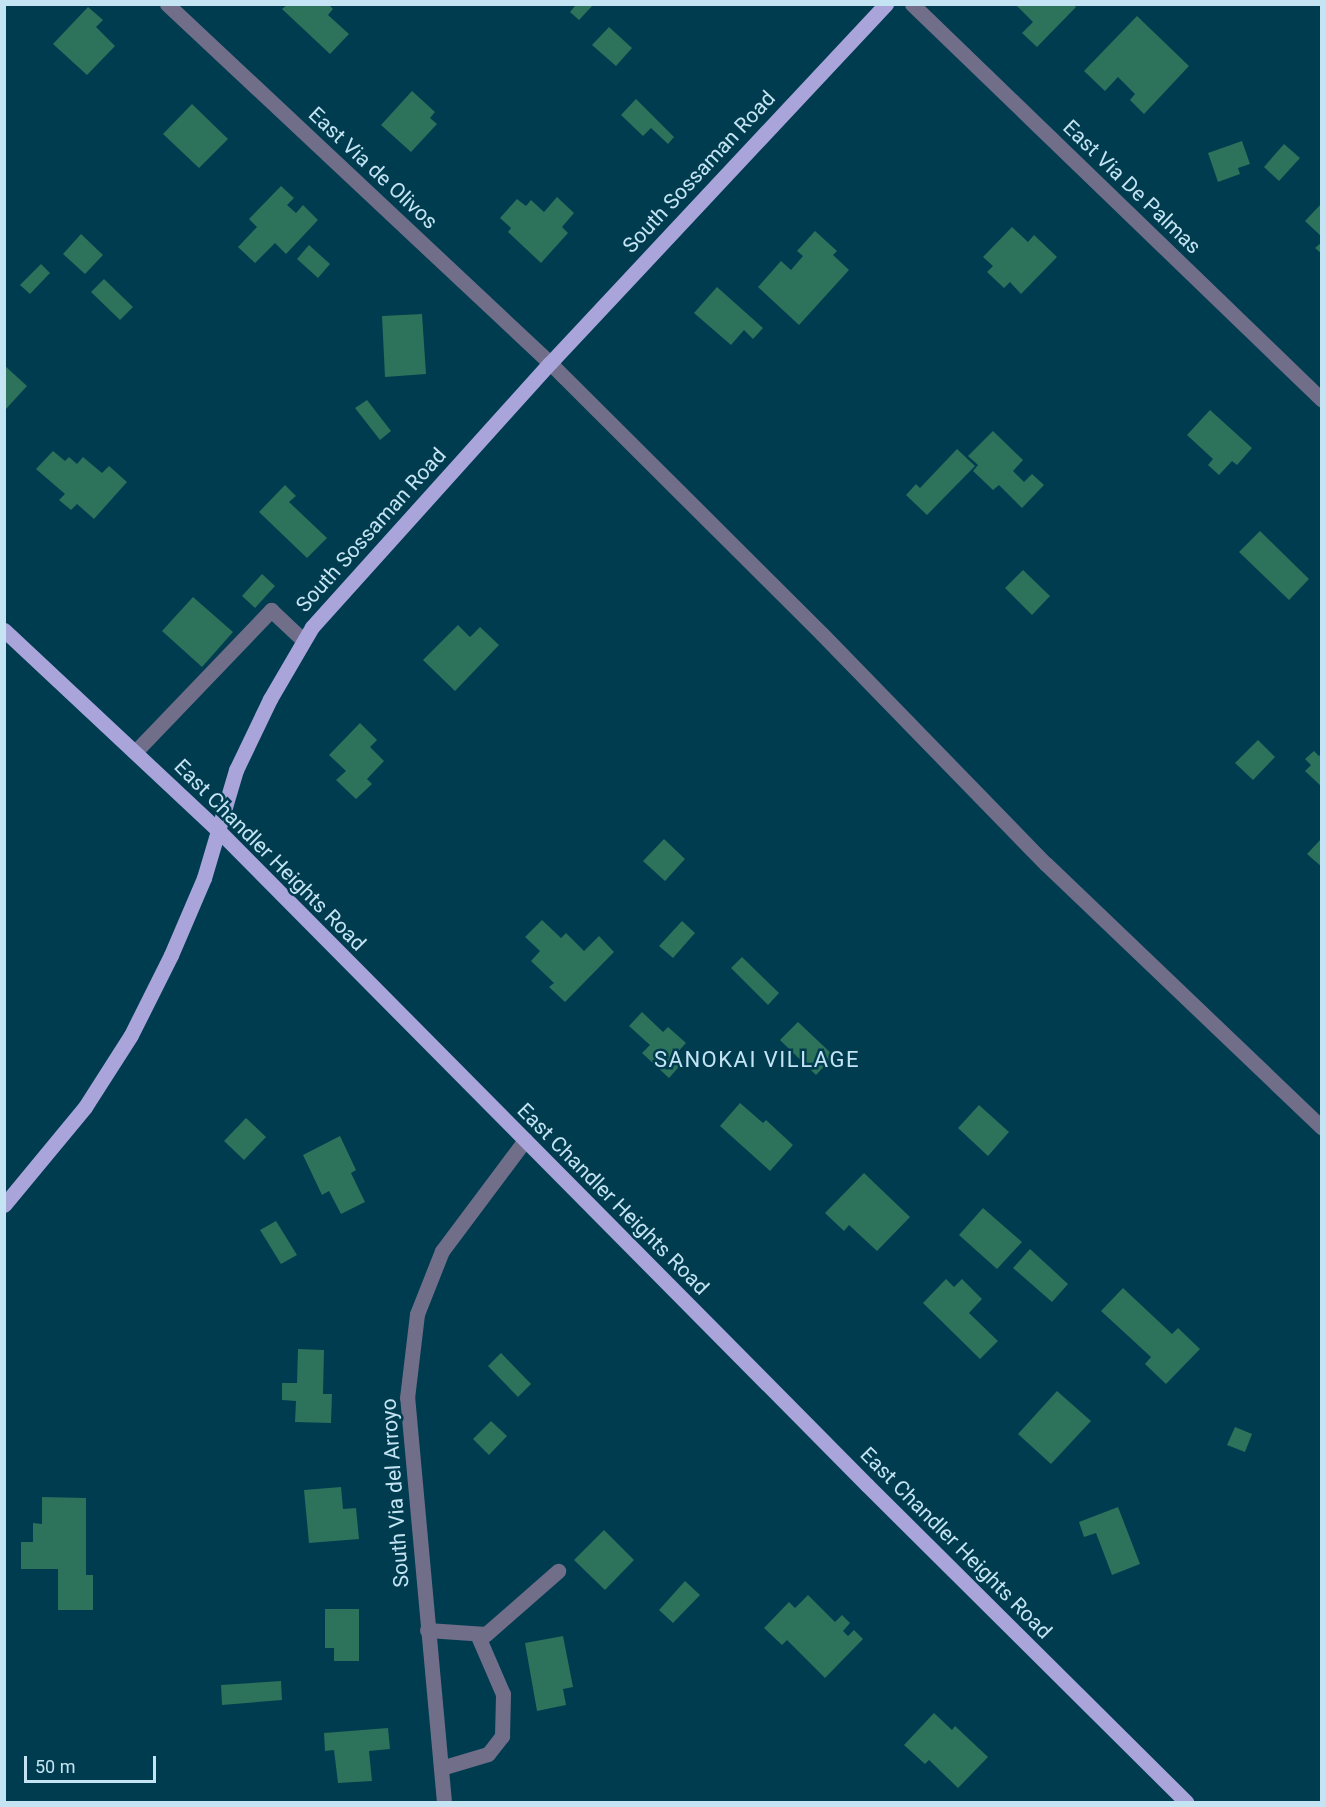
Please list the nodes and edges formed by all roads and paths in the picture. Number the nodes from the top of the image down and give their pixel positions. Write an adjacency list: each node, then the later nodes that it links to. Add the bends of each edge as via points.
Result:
1 (166, 4): 4 (street, East Via de Olivos)
2 (886, 4): 4 (main road, South Sossaman Road)
3 (912, 4): 5 (street, East Via De Palmas)
4 (550, 363): 7 (main road, South Sossaman Road, via 325,610); 10 (street, East Via de Olivos, via 1046,864)
5 (1322, 400)
6 (4, 630): 8 (main road, East Chandler Heights Road)
7 (303, 640): 8 (street, via 271,610); 9 (main road, South Sossaman Road, via 236,770)
8 (135, 752): 9 (main road, East Chandler Heights Road)
9 (218, 830): 11 (main road, East Chandler Heights Road); 12 (main road, South Sossaman Road, via 204,878 131,1035 85,1107)
10 (1322, 1128)
11 (525, 1140): 14 (street, South Via del Arroyo, via 442,1251 417,1314 407,1398); 18 (main road, East Chandler Heights Road)
12 (4, 1205)
13 (558, 1571): 15 (street, via 486,1634)
14 (427, 1630): 15 (street); 16 (street, South Via del Arroyo)
15 (477, 1634): 16 (street, via 503,1694 502,1736 488,1754)
16 (441, 1768): 17 (street, South Via del Arroyo)
17 (444, 1803)
18 (1186, 1803)

